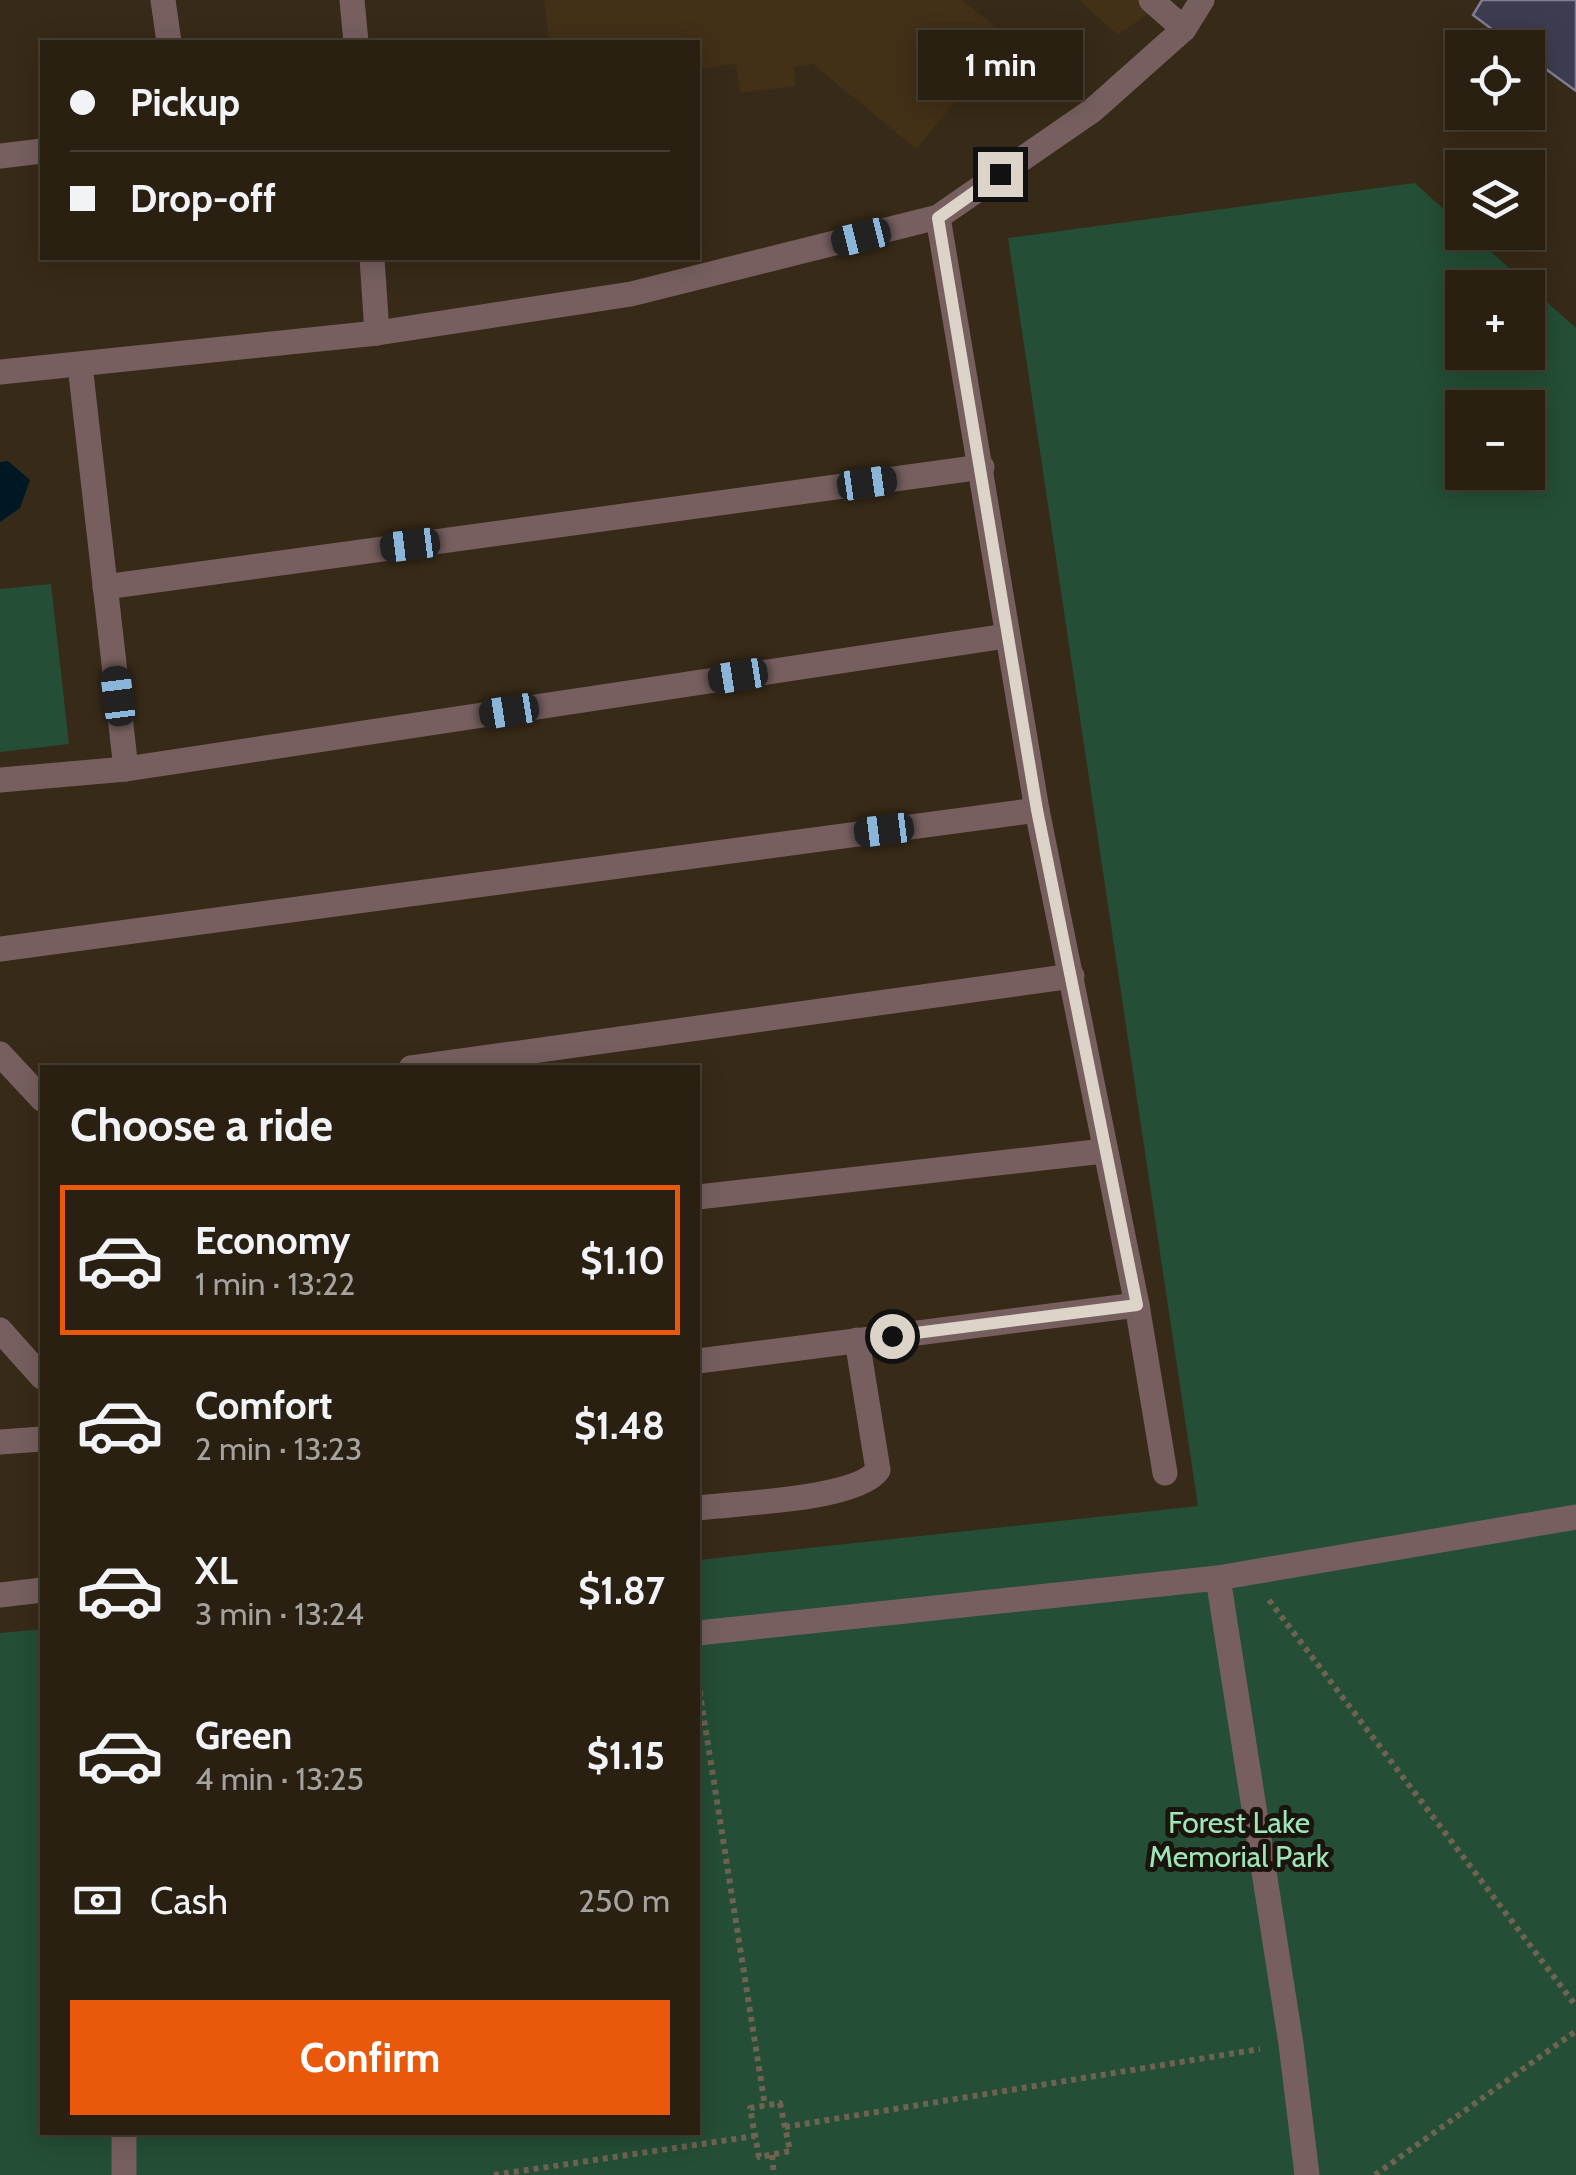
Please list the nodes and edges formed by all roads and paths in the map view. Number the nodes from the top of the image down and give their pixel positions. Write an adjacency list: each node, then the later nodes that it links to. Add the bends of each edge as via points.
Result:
1 (163, 0): 6 (street)
2 (352, 0): 7 (street)
3 (1151, 0): 5 (street)
4 (1202, 0): 5 (street)
5 (1184, 29): 10 (street, via 1093,110)
6 (169, 40)
7 (356, 40)
8 (40, 151): 9 (street)
9 (0, 156)
10 (938, 218): 12 (street, via 631,294); 15 (street)
11 (372, 260): 12 (street)
12 (377, 333): 13 (street)
13 (80, 365): 14 (street); 16 (street)
14 (0, 372)
15 (982, 467): 16 (street); 17 (street)
16 (105, 587): 18 (street)
17 (1006, 636): 18 (street); 20 (street)
18 (126, 769): 19 (street)
19 (0, 780)
20 (1037, 810): 21 (street); 22 (street)
21 (0, 948)
22 (1072, 976): 24 (street); 26 (street)
23 (0, 1054): 25 (street)
24 (433, 1065)
25 (40, 1098)
26 (1104, 1151): 27 (street); 28 (street)
27 (700, 1197)
28 (1137, 1305): 30 (street); 35 (street)
29 (0, 1330): 32 (street)
30 (856, 1340): 31 (street); 36 (street, via 874,1477 837,1490)
31 (700, 1361)
32 (40, 1375)
33 (40, 1439): 34 (street)
34 (0, 1442)
35 (1165, 1473)
36 (700, 1508)
37 (1576, 1517): 38 (street)
38 (1248, 1574): 39 (street); 44 (path)
39 (1218, 1578): 42 (street); 46 (street)
40 (40, 1590): 41 (street)
41 (0, 1595)
42 (700, 1633)
43 (700, 1695): 47 (path)
44 (1576, 2006)
45 (1576, 2031): 56 (path)
46 (1291, 2044): 48 (path); 55 (street)
47 (765, 2106): 48 (path, via 780,2103); 50 (path, via 750,2108)
48 (785, 2127): 51 (path, via 790,2152)
49 (124, 2135): 52 (street)
50 (755, 2136): 51 (path, via 760,2157); 53 (path)
51 (772, 2154): 54 (path)
52 (124, 2175)
53 (494, 2175)
54 (774, 2175)
55 (1307, 2175)
56 (1375, 2175)

